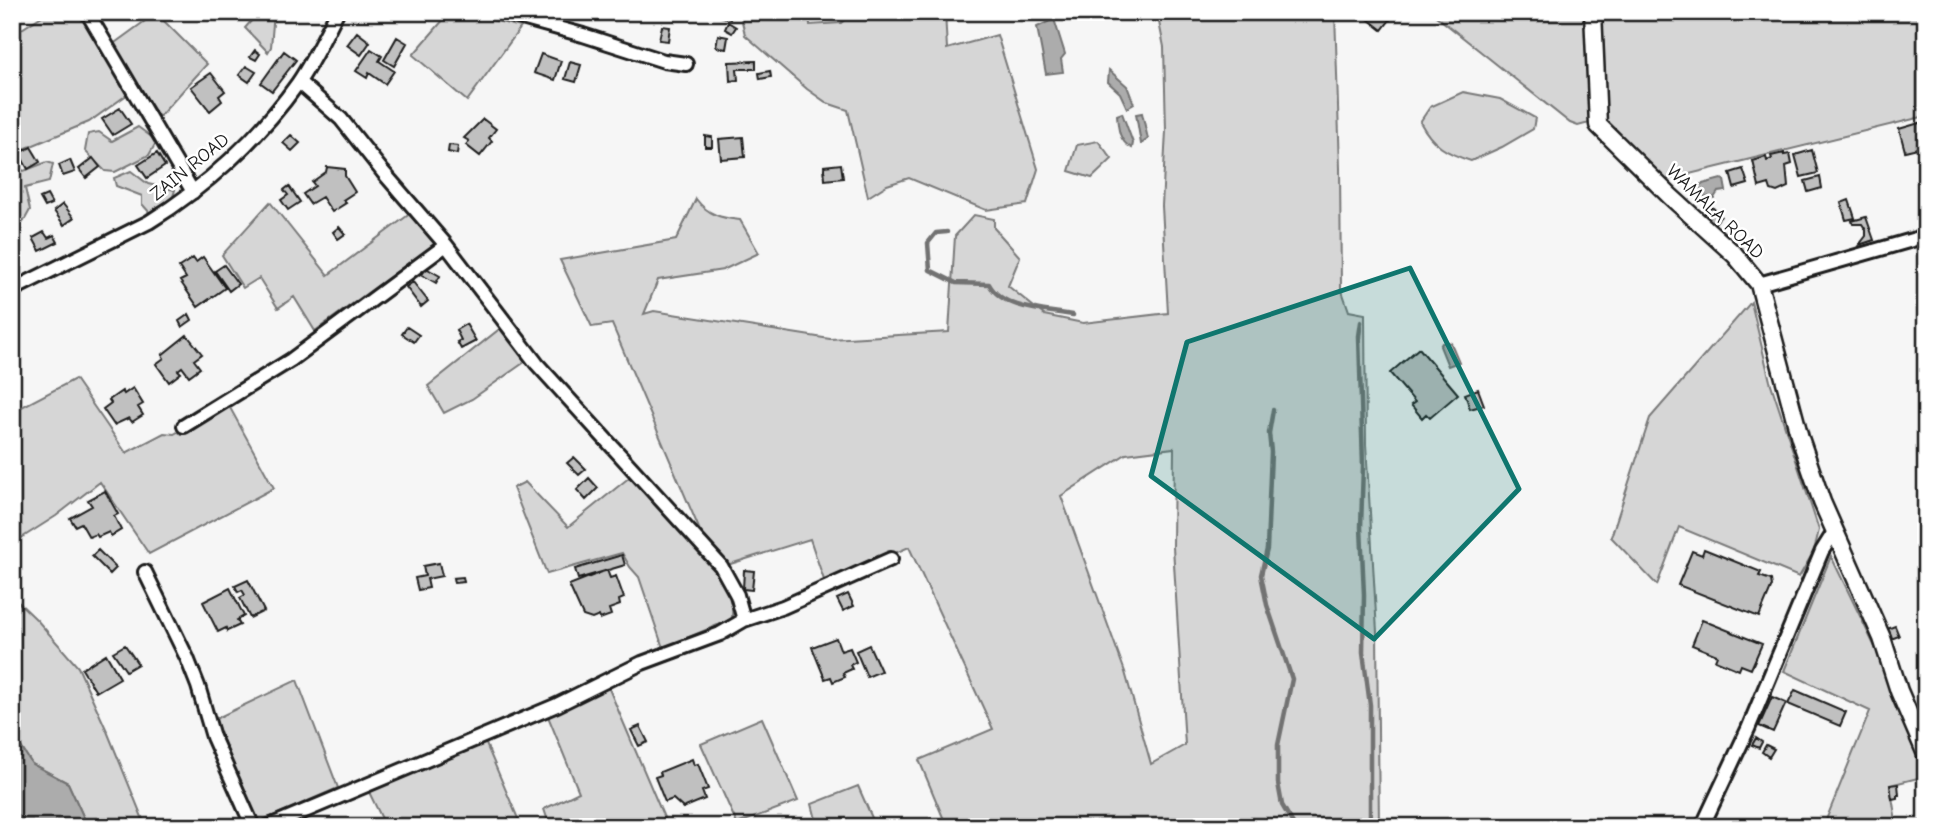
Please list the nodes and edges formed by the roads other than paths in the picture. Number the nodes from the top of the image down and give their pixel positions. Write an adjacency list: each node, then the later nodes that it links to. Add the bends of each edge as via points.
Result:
1 (87, 12): 7 (street)
2 (337, 12): 6 (street, ZAIN ROAD)
3 (500, 12): 5 (street)
4 (1593, 12): 10 (street, WAMALA ROAD, via 1598,125 1735,255)
5 (686, 64)
6 (299, 82): 7 (street, ZAIN ROAD, via 261,128); 9 (street, via 332,109)
7 (193, 192): 11 (street, ZAIN ROAD, via 149,222)
8 (1926, 236): 10 (street)
9 (446, 245): 12 (street, via 291,360); 16 (street, via 537,364 722,566)
10 (1759, 284): 13 (street, WAMALA ROAD, via 1800,438)
11 (12, 290)
12 (184, 426)
13 (1834, 532): 17 (street, WAMALA ROAD, via 1882,638); 18 (street)
14 (891, 559): 16 (street)
15 (145, 572): 19 (street, via 187,658 213,737)
16 (744, 620): 20 (street, via 557,705)
17 (1926, 754)
18 (1705, 821)
19 (253, 827)
20 (267, 827)

